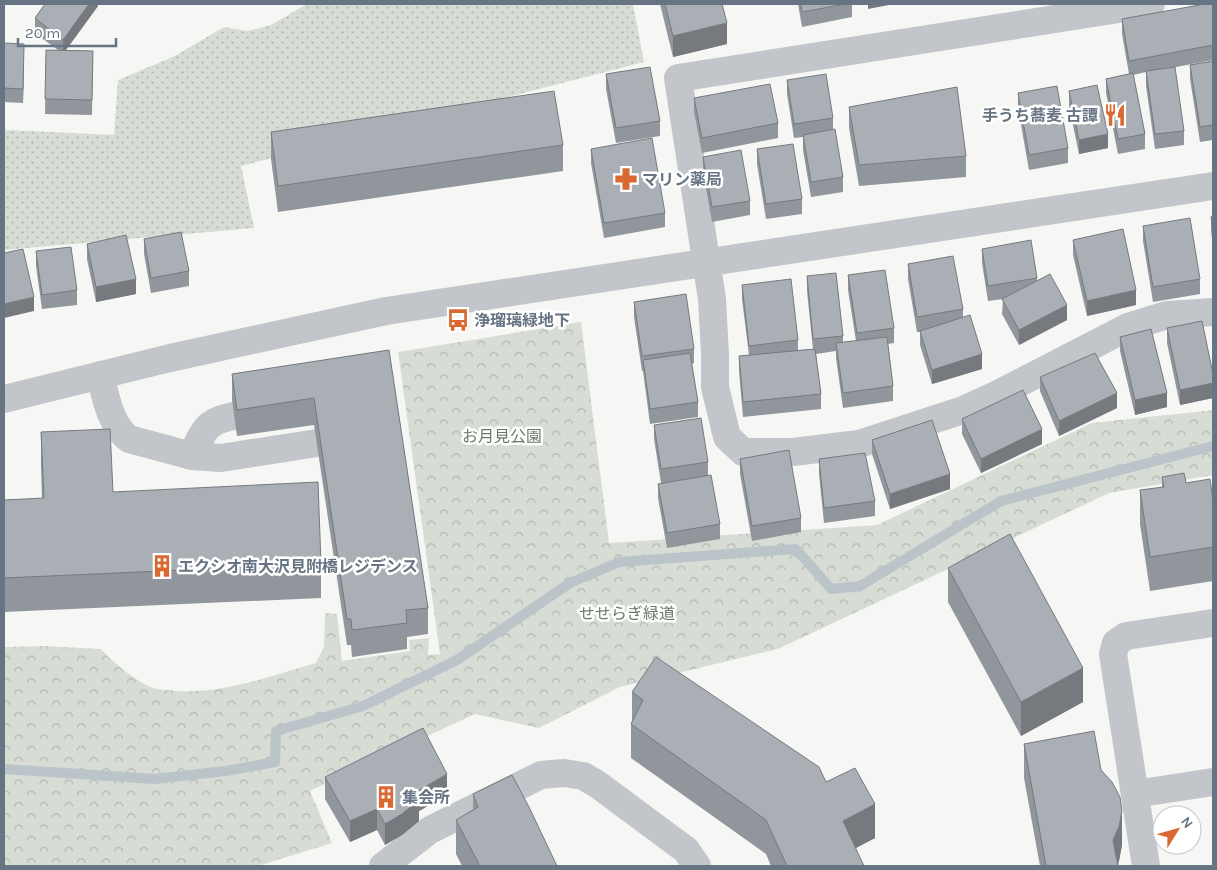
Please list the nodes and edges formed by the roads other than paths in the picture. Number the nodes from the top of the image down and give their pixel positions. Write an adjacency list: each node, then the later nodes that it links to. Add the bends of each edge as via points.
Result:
1 (1151, 4): 3 (street, via 678,78)
2 (1213, 186): 3 (street)
3 (706, 262): 4 (street, via 712,298 715,387 727,438 743,452 793,452 859,444 963,410 1128,327 1167,315); 5 (street, via 386,312)
4 (1213, 312)
5 (100, 376): 6 (street); 9 (street, via 113,418 122,434 129,439)
6 (4, 399)
7 (295, 408): 9 (street, via 213,422)
8 (317, 443): 9 (street, via 221,458)
9 (192, 456)
10 (1213, 623): 12 (street, via 1126,636 1116,643 1113,654)
11 (1213, 782): 12 (street)
12 (1135, 794): 15 (street)
13 (384, 866): 14 (street, via 430,830 541,775 564,773 583,776 598,784 686,850)
14 (698, 866)
15 (1146, 866)

